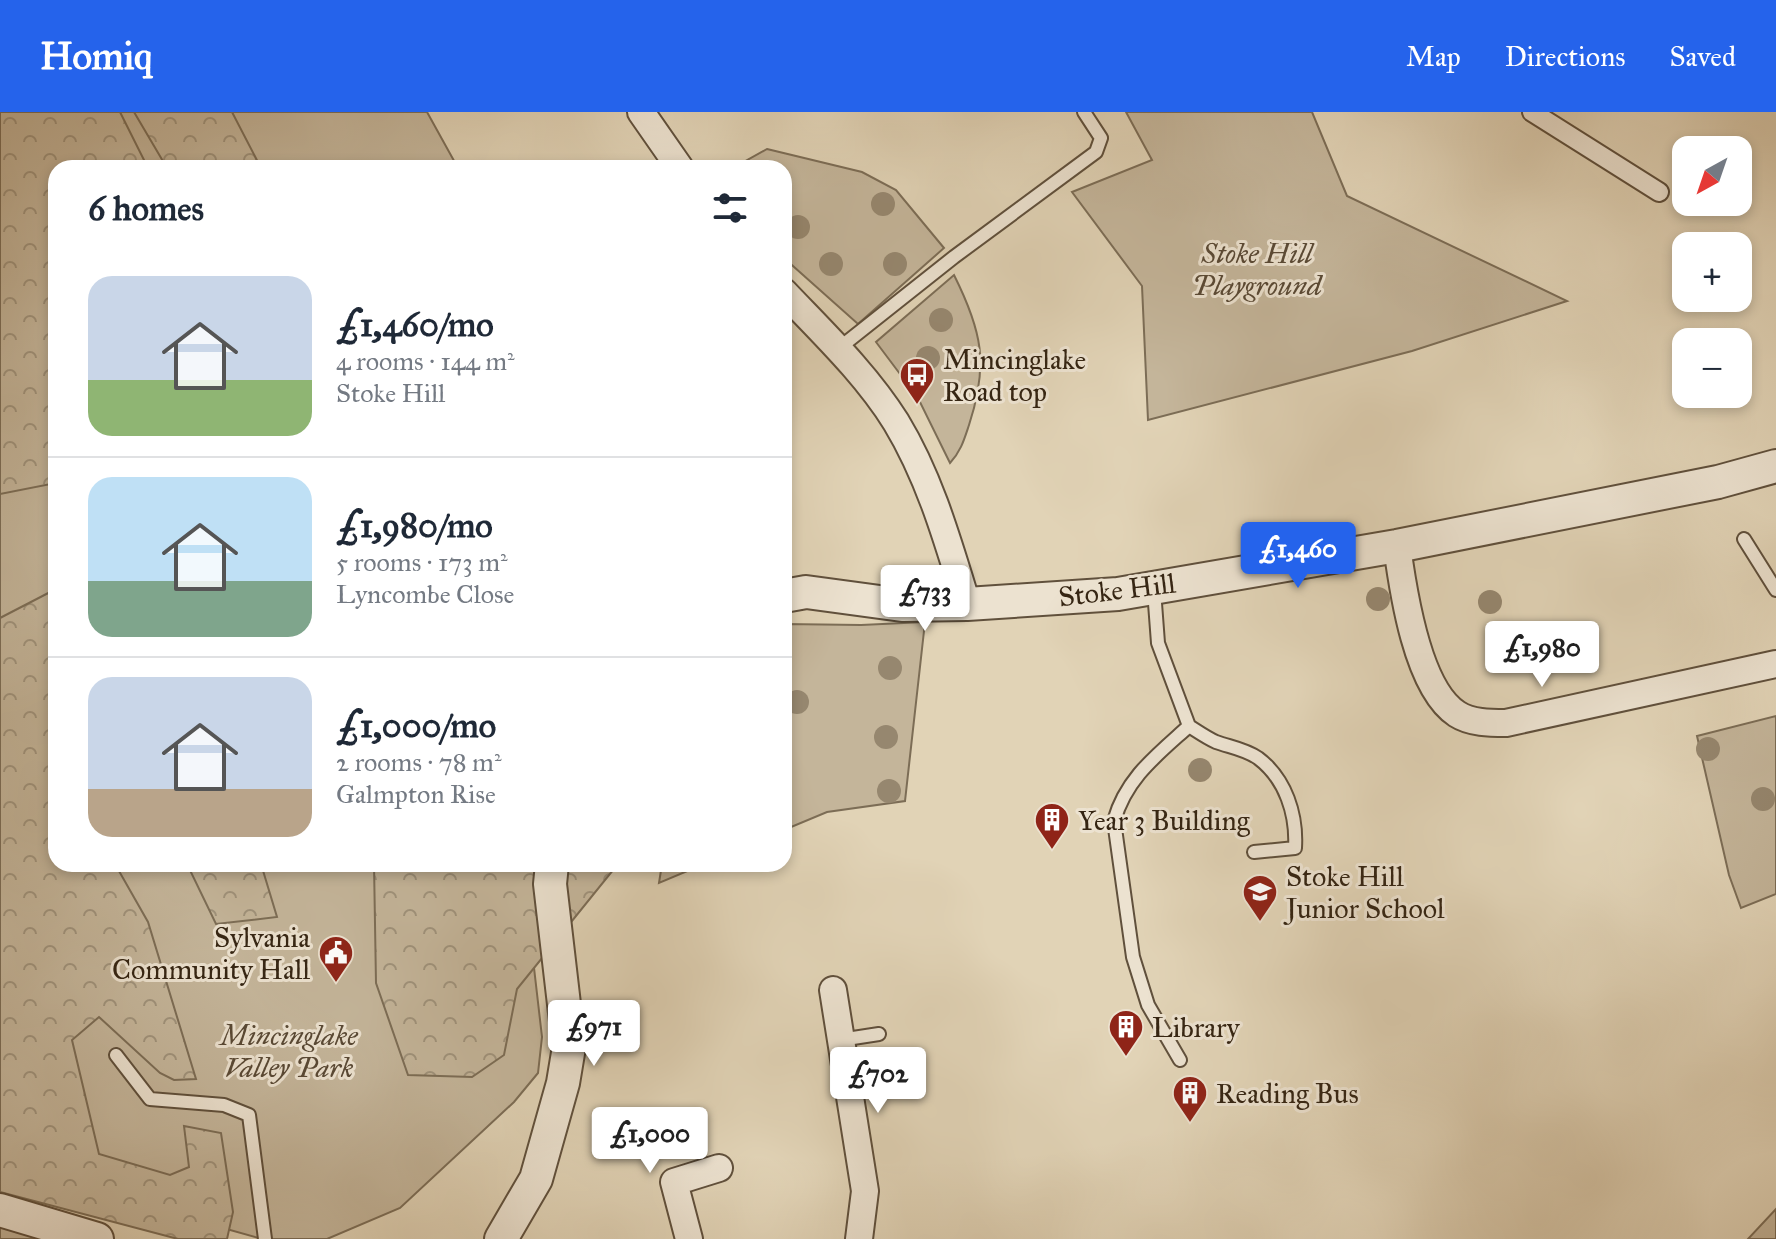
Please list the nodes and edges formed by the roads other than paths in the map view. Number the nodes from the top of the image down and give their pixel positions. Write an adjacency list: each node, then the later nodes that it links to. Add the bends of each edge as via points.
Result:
1 (641, 112): 4 (street)
2 (1084, 112): 7 (lane, via 1101,138 1096,152)
3 (1532, 112): 5 (street)
4 (674, 160)
5 (1659, 192)
6 (792, 300): 7 (street)
7 (838, 349): 14 (street, via 908,446 940,517)
8 (1776, 466): 10 (street, Stoke Hill)
9 (1744, 539): 12 (lane)
10 (1397, 546): 11 (street, Stoke Hill); 15 (street, via 1404,601 1431,684 1458,715 1481,723 1506,723)
11 (1154, 588): 14 (street, Stoke Hill); 16 (lane, via 1158,643)
12 (1776, 590)
13 (792, 595): 14 (street, Stoke Hill, via 902,605)
14 (967, 604)
15 (1776, 664)
16 (1189, 726): 17 (lane, via 1257,758 1279,779 1296,828 1295,848); 23 (lane, via 1135,777 1114,821 1133,957 1148,1005)
17 (1254, 852)
18 (551, 872): 28 (street, via 569,1047 536,1179)
19 (833, 990): 21 (street)
20 (879, 1034): 21 (lane)
21 (840, 1040): 30 (street, via 865,1191)
22 (116, 1055): 27 (lane, via 150,1099 224,1105 249,1115)
23 (1180, 1060)
24 (719, 1168): 29 (street, via 674,1182)
25 (0, 1210): 26 (street)
26 (97, 1239)
27 (265, 1239)
28 (501, 1239)
29 (689, 1239)
30 (859, 1239)

